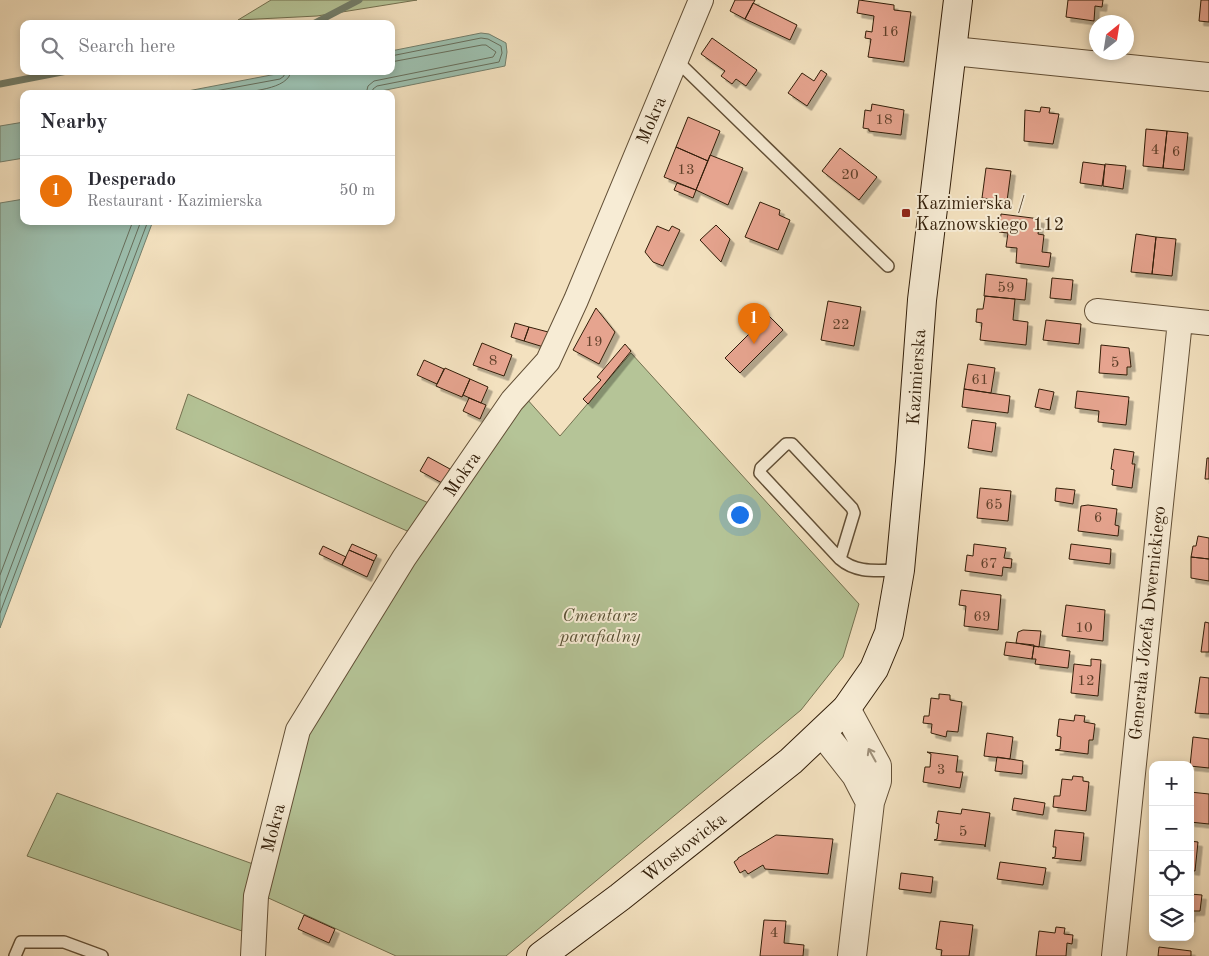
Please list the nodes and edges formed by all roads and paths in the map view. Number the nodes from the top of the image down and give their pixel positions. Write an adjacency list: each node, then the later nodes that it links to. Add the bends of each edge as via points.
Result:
1 (701, 0): 4 (street, Mokra)
2 (958, 0): 3 (main road, Kazimierska)
3 (953, 51): 5 (main road); 11 (main road, Kazimierska, via 922,300)
4 (676, 60): 6 (lane); 17 (street, Mokra, via 548,361 512,401 404,558 298,730 256,896)
5 (1209, 77)
6 (888, 266)
7 (1096, 311): 8 (street)
8 (1180, 321): 9 (street); 20 (street, Generała Józefa Dwernickiego)
9 (1209, 323)
10 (840, 559): 10 (lane, via 760,473 761,468 786,444 792,444 852,508 854,513); 11 (lane, via 856,570)
11 (900, 570): 12 (main road, Kazimierska, via 889,633 874,668)
12 (846, 709): 13 (main road, Kazimierska); 14 (main road, one-way to 12, via 877,781 877,766)
13 (823, 733): 14 (main road, via 856,775); 18 (main road, Włostowicka, via 724,815)
14 (870, 802): 19 (main road)
15 (15, 956): 16 (lane, via 21,942 64,942)
16 (102, 956)
17 (253, 956)
18 (541, 956)
19 (852, 956)
20 (1114, 956)

